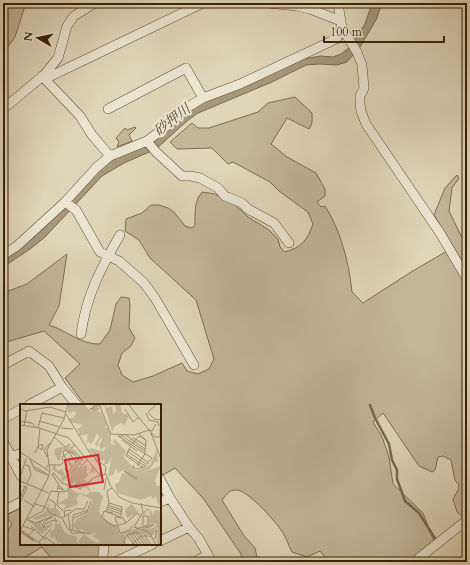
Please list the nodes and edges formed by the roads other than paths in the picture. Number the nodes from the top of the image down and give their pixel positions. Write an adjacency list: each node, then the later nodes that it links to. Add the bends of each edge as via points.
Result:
1 (95, 3): 6 (street, via 74,16 67,26 58,58)
2 (203, 3): 6 (street, via 52,76)
3 (268, 3): 5 (street, via 310,9)
4 (338, 3): 5 (street)
5 (342, 25): 7 (street, via 336,39 240,84); 17 (street, via 362,65 364,88 360,104 366,124 440,233)
6 (43, 75): 8 (street); 11 (street, via 80,116)
7 (203, 98): 9 (street, via 186,68); 10 (street, via 186,108)
8 (3, 109)
9 (108, 109)
10 (148, 142): 11 (street); 14 (street, via 182,176 200,178 218,188 225,196 242,203 274,223)
11 (110, 156): 12 (street)
12 (66, 202): 15 (street, via 17,246); 16 (street, via 75,209 100,252)
13 (120, 235): 16 (street)
14 (288, 243)
15 (3, 255)
16 (108, 257): 18 (street, via 87,303); 20 (street, via 119,261 144,283)
17 (466, 277)
18 (81, 334)
19 (3, 365): 21 (street, via 29,351 49,366)
20 (194, 365)
21 (62, 387): 22 (street); 23 (street)
22 (31, 404)
23 (76, 404)
24 (20, 410): 25 (street)
25 (3, 419)
26 (3, 441): 28 (street)
27 (20, 453): 28 (street)
28 (12, 457): 29 (street)
29 (20, 474)
30 (161, 480): 31 (street)
31 (170, 498): 32 (street); 36 (street)
32 (161, 502)
33 (20, 503): 34 (street)
34 (3, 512)
35 (467, 520): 44 (street)
36 (189, 527): 37 (street); 40 (street)
37 (161, 541)
38 (103, 545): 41 (street)
39 (151, 545): 42 (street)
40 (210, 558): 43 (street)
41 (102, 562)
42 (116, 562)
43 (194, 562)
44 (417, 562)

